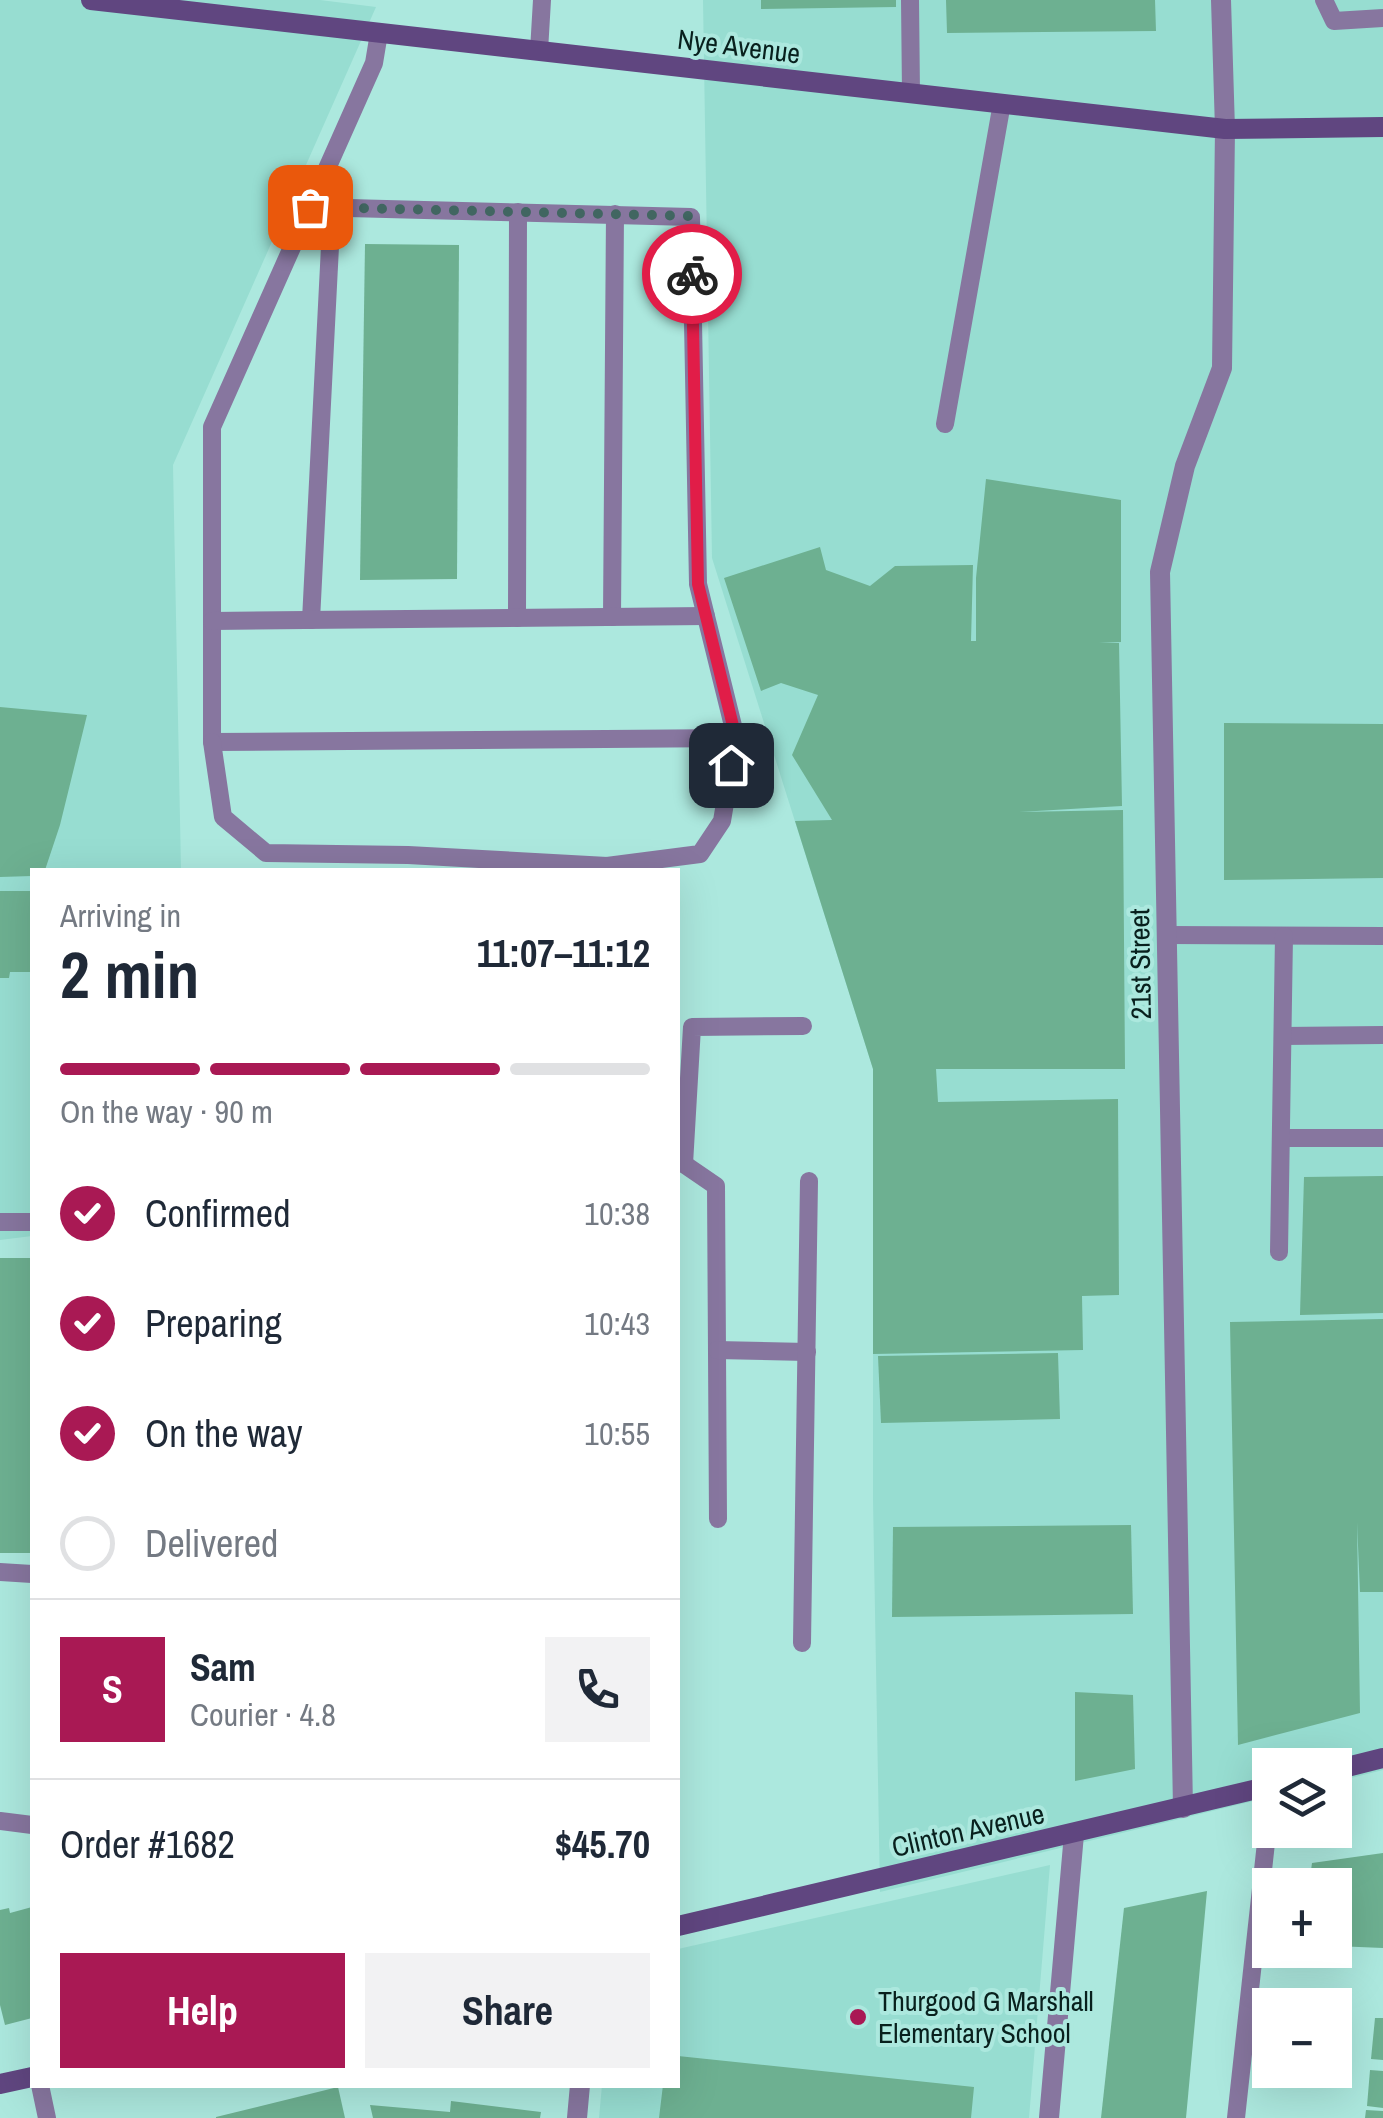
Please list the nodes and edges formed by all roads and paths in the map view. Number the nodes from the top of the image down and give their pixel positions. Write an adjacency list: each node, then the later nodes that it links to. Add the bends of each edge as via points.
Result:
1 (91, 0): 7 (street, Nye Avenue)
2 (542, 0): 8 (lane)
3 (910, 0): 9 (lane)
4 (1220, 0): 12 (street, 21st Street)
5 (1324, 0): 6 (lane, via 1334,21)
6 (1383, 18)
7 (379, 33): 8 (street, Nye Avenue); 13 (lane, via 374,63)
8 (539, 50): 9 (street, Nye Avenue)
9 (911, 93): 10 (street, Nye Avenue)
10 (1002, 103): 12 (street, Nye Avenue); 17 (lane)
11 (1383, 127): 12 (street, Nye Avenue)
12 (1225, 128): 25 (street, 21st Street, via 1222,368 1185,466 1160,572)
13 (310, 207): 14 (lane); 22 (lane, via 212,427)
14 (332, 207): 15 (lane); 21 (lane)
15 (518, 212): 16 (lane); 20 (lane)
16 (614, 214): 18 (lane, via 691,216 698,584); 19 (lane)
17 (945, 424)
18 (706, 616): 19 (lane); 23 (lane)
19 (612, 617): 20 (lane)
20 (517, 618): 21 (lane)
21 (311, 620): 22 (lane)
22 (212, 622): 24 (lane)
23 (736, 738): 24 (lane); 24 (lane, via 722,820 700,854 607,866 266,853 223,817)
24 (212, 742)
25 (1167, 934): 26 (lane); 47 (street, 21st Street)
26 (1284, 936): 27 (lane); 30 (lane)
27 (1383, 936)
28 (803, 1026): 33 (lane, via 692,1027)
29 (1383, 1035): 30 (lane)
30 (1282, 1036): 31 (lane)
31 (1281, 1138): 32 (lane); 37 (lane)
32 (1383, 1138)
33 (681, 1162): 38 (lane, via 716,1186)
34 (809, 1181): 39 (lane)
35 (0, 1222): 36 (lane)
36 (30, 1222)
37 (1279, 1252)
38 (717, 1350): 39 (lane); 40 (lane)
39 (807, 1352): 43 (lane)
40 (718, 1519)
41 (0, 1572): 42 (lane)
42 (30, 1574)
43 (802, 1643)
44 (1383, 1758): 45 (street)
45 (1352, 1766)
46 (1252, 1790): 47 (street, Clinton Avenue)
47 (1182, 1808): 50 (street, Clinton Avenue)
48 (0, 1821): 49 (lane)
49 (30, 1826)
50 (1074, 1834): 52 (street, Clinton Avenue); 59 (street)
51 (1265, 1848): 60 (lane)
52 (680, 1926)
53 (30, 2077): 54 (street)
54 (0, 2084)
55 (41, 2088): 57 (lane)
56 (580, 2088): 58 (street)
57 (47, 2118)
58 (577, 2118)
59 (1049, 2118)
60 (1236, 2118)

